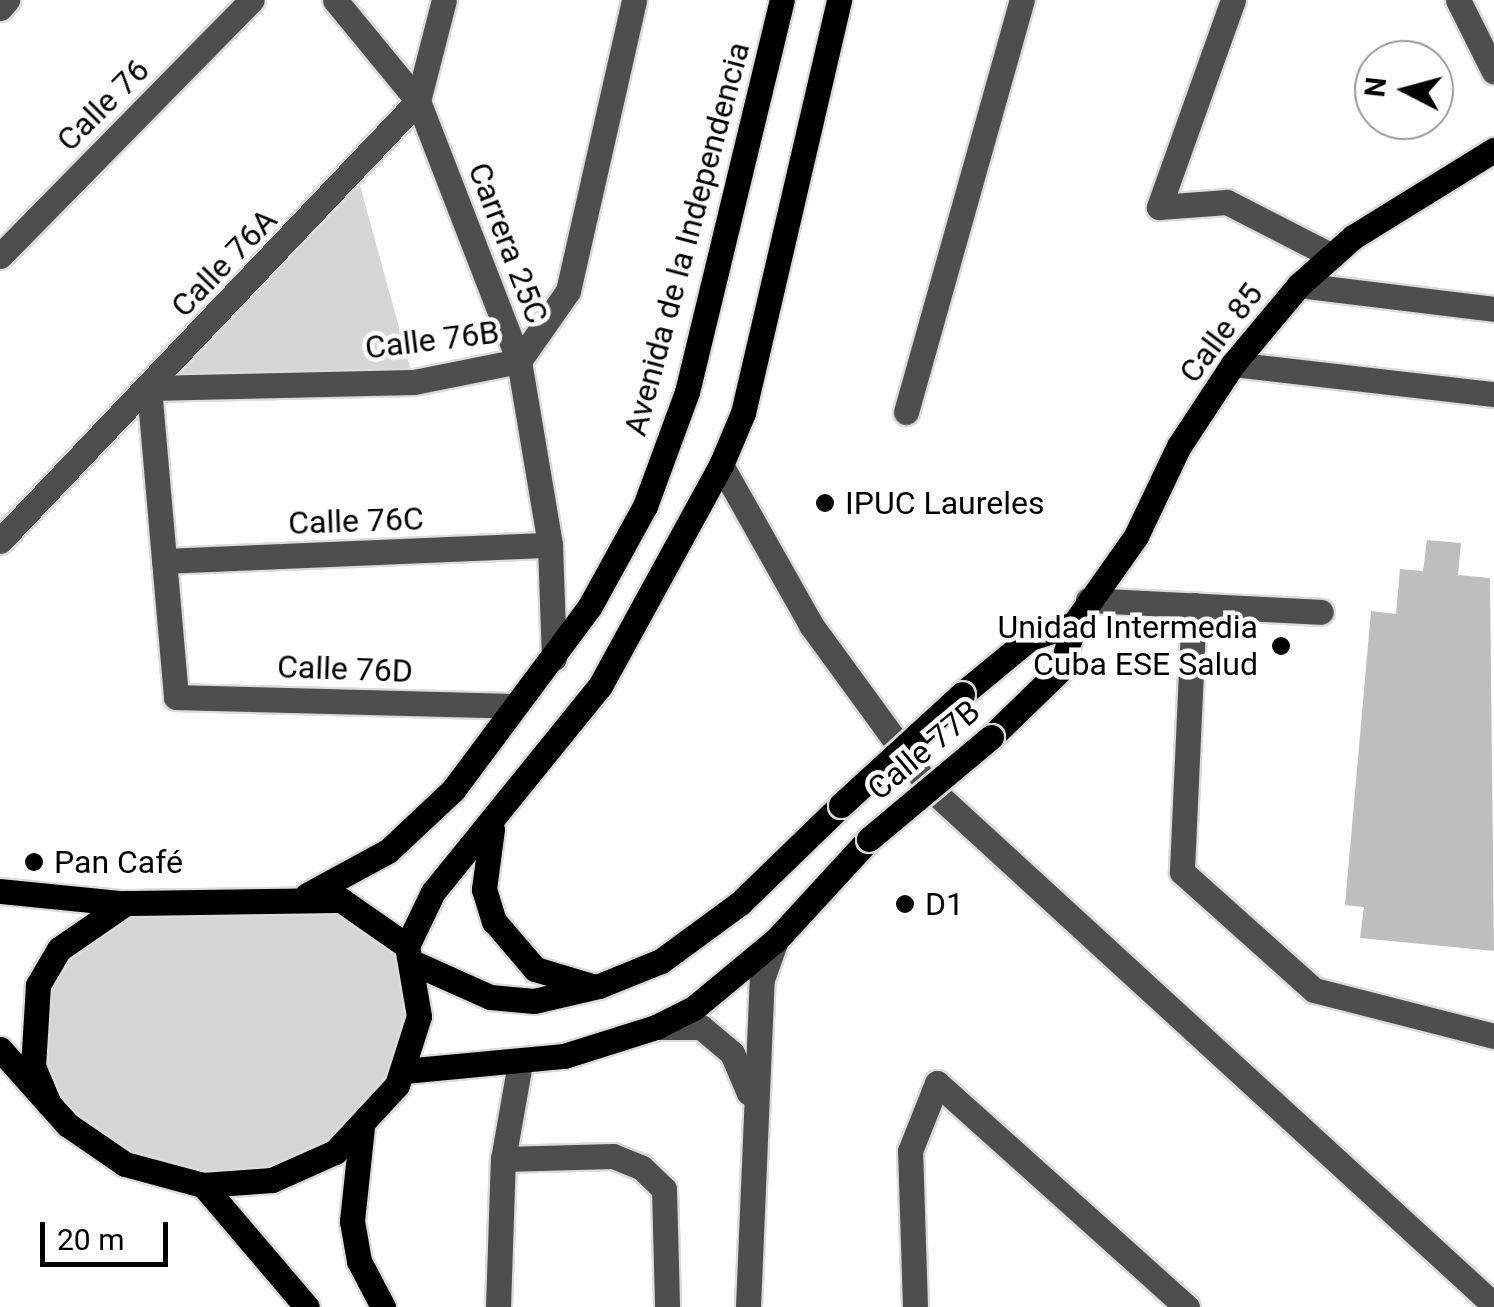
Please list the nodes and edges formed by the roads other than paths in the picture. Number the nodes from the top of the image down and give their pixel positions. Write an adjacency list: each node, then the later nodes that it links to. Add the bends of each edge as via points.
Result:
1 (8, 0): 11 (street)
2 (252, 0): 15 (street, Calle 76)
3 (335, 0): 13 (street, Carrera 25C)
4 (444, 0): 13 (street, Calle 76A)
5 (634, 0): 19 (street, Calle 76B, via 568,292)
6 (782, 0): 31 (main road, Avenida de la Independencia, via 672,438)
7 (839, 0): 24 (main road, via 743,413)
8 (1022, 0): 23 (street)
9 (1234, 0): 16 (street, via 1159,207 1227,202)
10 (1458, 0): 12 (street)
11 (0, 8)
12 (1494, 72)
13 (418, 101): 19 (street, Carrera 25C); 21 (street, Calle 76A)
14 (1494, 150): 16 (main road, Calle 85)
15 (0, 256)
16 (1332, 256): 17 (main road, Calle 85)
17 (1300, 285): 18 (street); 20 (main road, Calle 85)
18 (1494, 309)
19 (520, 362): 21 (street, Calle 76B, via 414,382); 26 (street, Carrera 25C)
20 (1232, 364): 22 (street); 29 (main road, Calle 85, via 1180,446 1136,536)
21 (149, 388): 25 (street, Calle 76A); 27 (street)
22 (1494, 394)
23 (906, 412)
24 (721, 465): 36 (street, via 811,625); 37 (main road, via 600,686)
25 (0, 540)
26 (550, 546): 27 (street, Calle 76C); 28 (street, Carrera 25C)
27 (164, 561): 35 (street, Calle 76D, via 176,696)
28 (556, 599): 31 (street); 34 (street, Carrera 25C)
29 (1088, 600): 30 (street); 33 (main road, Calle 85)
30 (1194, 604): 32 (street); 45 (street, via 1182,872 1314,990)
31 (590, 606): 34 (main road, Avenida de la Independencia)
32 (1321, 612)
33 (1074, 624): 36 (main road, Calle 77B, bridge, via 1060,669); 43 (main road, Calle 77B, bridge, via 1030,638 962,694 740,902 660,961)
34 (554, 658): 35 (main road, Avenida de la Independencia)
35 (512, 706): 39 (main road, Avenida de la Independencia, via 453,790 388,851)
36 (930, 788): 41 (main road, Calle 77B, bridge, via 869,839); 54 (street)
37 (493, 826): 42 (main road, via 432,892); 43 (main road, via 484,889 511,947 564,982)
38 (0, 891): 40 (main road)
39 (306, 895): 40 (main road); 42 (main road, via 370,914)
40 (126, 903): 49 (main road, via 89,921 58,949 38,985 30,1039)
41 (776, 940): 44 (main road, Calle 77B, via 694,1008); 50 (street, via 762,979)
42 (410, 955): 43 (main road, Calle 77B, via 490,997 534,1002); 48 (main road, via 419,1016)
43 (599, 986)
44 (656, 1027): 47 (main road, Calle 77B); 50 (street, via 701,1028 732,1053)
45 (1494, 1036)
46 (0, 1049): 49 (main road)
47 (520, 1063): 48 (main road, Calle 77B); 52 (street)
48 (404, 1070): 51 (main road)
49 (49, 1104): 53 (main road, via 125,1164)
50 (754, 1112): 59 (street)
51 (362, 1127): 53 (main road, via 304,1169); 56 (main road, via 352,1221 359,1262)
52 (503, 1159): 57 (street); 58 (street, via 613,1156 642,1168 664,1189)
53 (203, 1185): 55 (main road)
54 (1494, 1306)
55 (307, 1307)
56 (384, 1307)
57 (498, 1307)
58 (666, 1307)
59 (748, 1307)
60 (915, 1307): 61 (street, via 910,1151 937,1084)
61 (1187, 1307)

